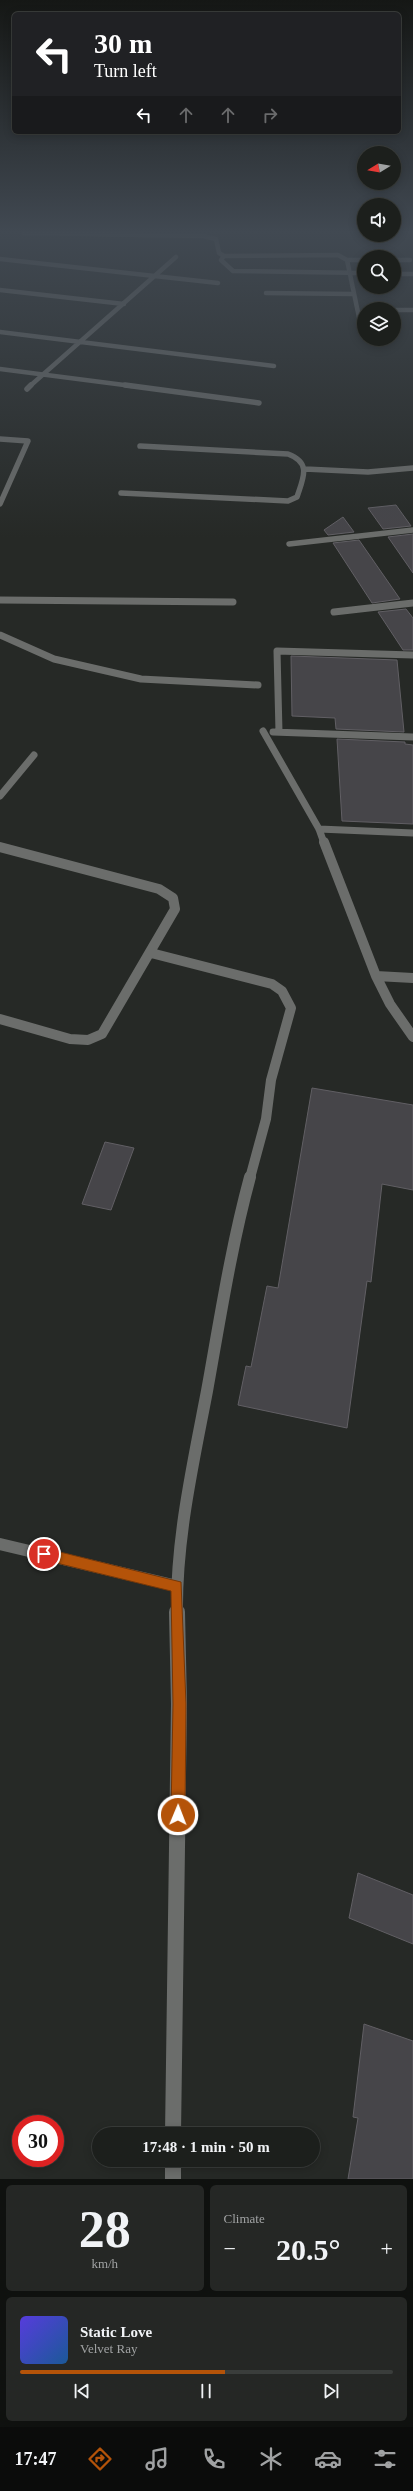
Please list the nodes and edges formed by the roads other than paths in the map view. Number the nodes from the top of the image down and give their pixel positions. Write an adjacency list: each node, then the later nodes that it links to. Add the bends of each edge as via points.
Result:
1 (21, 335): 4 (street)
2 (76, 335): 3 (street)
3 (87, 336): 4 (street); 5 (street)
4 (80, 342): 7 (street); 10 (street)
5 (187, 349)
6 (225, 354): 7 (street, via 231,355)
7 (229, 360): 8 (street)
8 (274, 366)
9 (0, 369): 10 (street)
10 (43, 375): 11 (street); 12 (street)
11 (26, 389)
12 (259, 403)
13 (0, 439): 18 (street, via 28,441)
14 (140, 446): 16 (street, via 288,454 302,461)
15 (413, 468): 16 (street, via 368,472)
16 (305, 469): 19 (street, via 297,497 288,501)
17 (0, 486): 18 (street)
18 (8, 486): 20 (street)
19 (121, 492)
20 (0, 504)
21 (413, 530): 22 (street)
22 (289, 544)
23 (0, 600): 24 (street)
24 (233, 602)
25 (413, 603): 26 (street)
26 (334, 612)
27 (0, 635): 29 (street, via 54,659 141,679)
28 (413, 655): 30 (street, via 277,651)
29 (258, 685)
30 (280, 732): 31 (street); 34 (street, via 263,731)
31 (413, 737)
32 (34, 755): 33 (street)
33 (0, 796)
34 (319, 829): 35 (street); 38 (street)
35 (413, 833)
36 (0, 847): 37 (street, via 159,890 173,898 175,909)
37 (151, 953): 40 (street, via 102,1034 88,1040 70,1040); 43 (street, via 272,984 282,991 291,1008 271,1080 266,1119 238,1223 190,1481)
38 (376, 976): 39 (street); 41 (street, via 390,1004)
39 (413, 978)
40 (0, 1020)
41 (413, 1037)
42 (0, 1544): 43 (street)
43 (177, 1586): 44 (street, via 180,1704)
44 (174, 2127)
45 (173, 2167): 46 (street)
46 (173, 2179)

